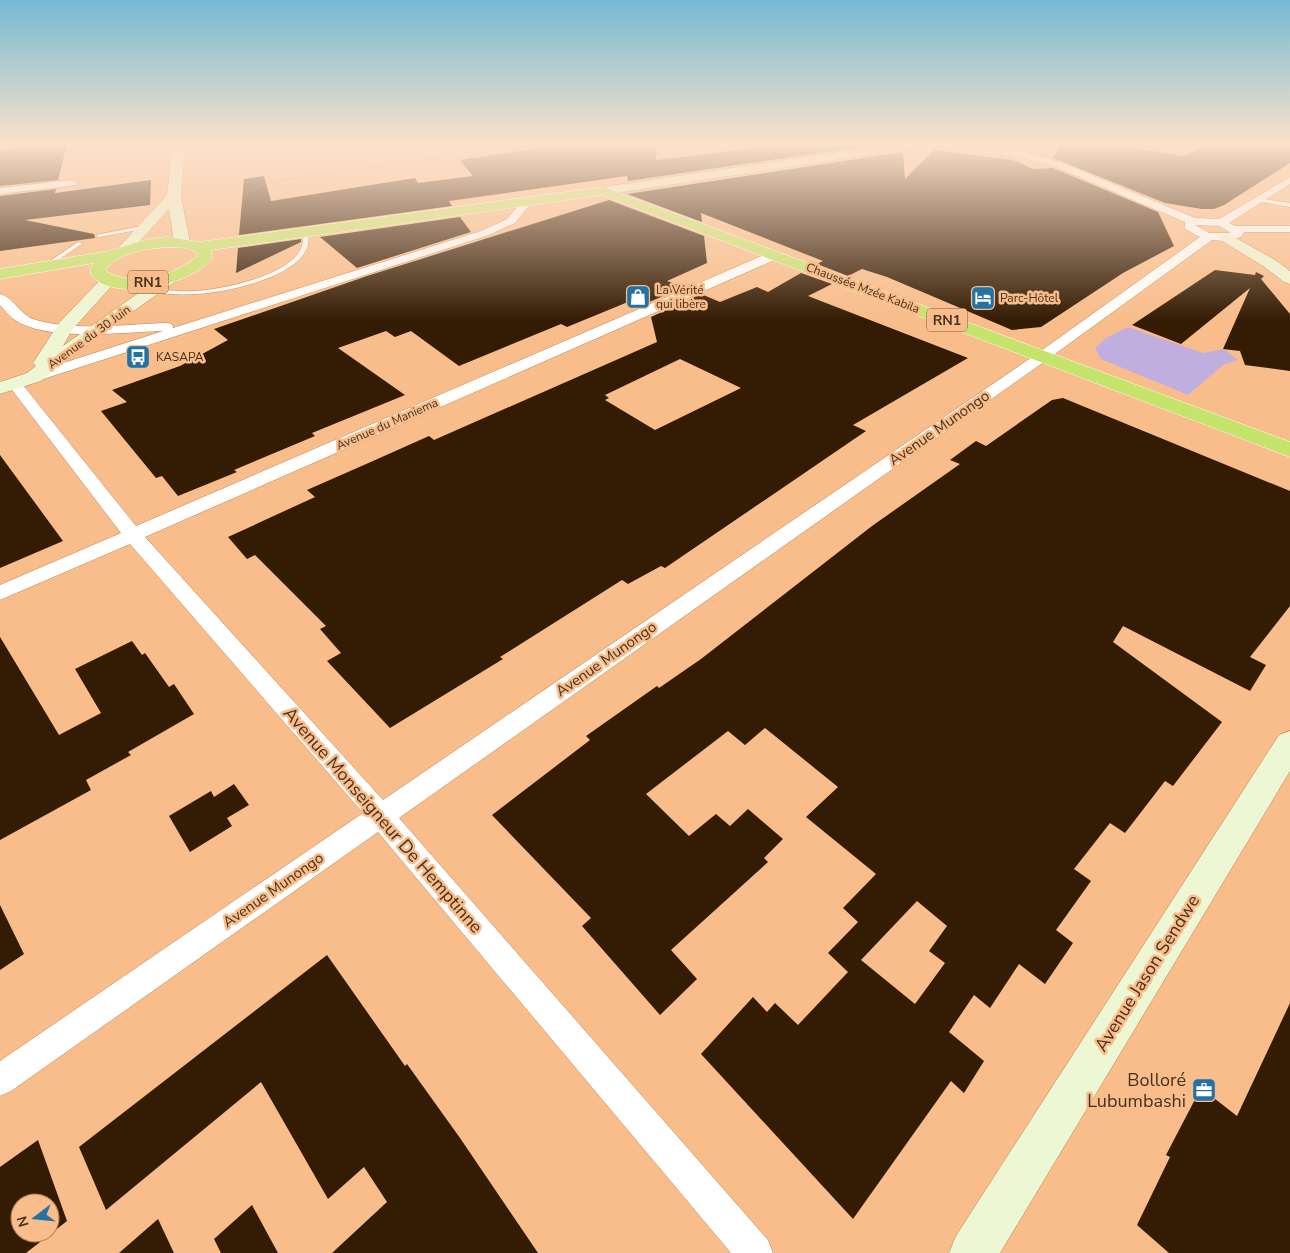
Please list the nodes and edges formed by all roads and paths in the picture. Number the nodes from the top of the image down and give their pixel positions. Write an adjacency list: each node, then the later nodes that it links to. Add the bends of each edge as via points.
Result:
1 (168, 202): 11 (main road)
2 (175, 202): 16 (main road)
3 (518, 202): 14 (highway, RN1)
4 (527, 202): 31 (street, via 511,221 485,233)
5 (634, 202): 20 (highway, Chaussée Mzée Kabila / RN1)
6 (1147, 202): 10 (street)
7 (1255, 202): 13 (street, Avenue Munongo)
8 (1274, 202): 9 (lane)
9 (1290, 205)
10 (1193, 222): 13 (street); 13 (street, via 1189,227)
11 (146, 227): 15 (lane); 19 (main road)
12 (1290, 229): 13 (street)
13 (1223, 231): 25 (main road); 32 (street, Avenue Munongo)
14 (303, 233): 18 (highway, RN1); 23 (highway, RN1); 27 (lane, via 304,250 283,269 266,276 211,292)
15 (99, 235)
16 (182, 242): 18 (highway, RN1); 19 (highway, RN1, via 153,243)
17 (80, 243): 21 (lane)
18 (198, 246): 23 (highway, RN1, via 203,250 204,258)
19 (118, 253): 21 (highway, RN1); 24 (highway, RN1, via 98,268 99,274)
20 (775, 255): 32 (highway, Chaussée Mzée Kabila / RN1); 35 (street, Avenue du Maniema)
21 (46, 266): 22 (highway, RN1)
22 (0, 274)
23 (179, 274): 24 (highway, RN1, via 138,283); 27 (main road, Avenue du 30 Juin)
24 (107, 279): 26 (highway, RN1); 29 (main road)
25 (1290, 279)
26 (0, 280)
27 (153, 292): 30 (main road, Avenue du 30 Juin)
28 (0, 298): 29 (street, via 28,322)
29 (65, 327): 30 (street); 33 (main road)
30 (99, 327): 31 (street); 33 (main road, Avenue du 30 Juin)
31 (190, 327): 33 (street)
32 (1043, 356): 34 (highway, Chaussée Mzée Kabila / RN1); 38 (street, Avenue Munongo)
33 (16, 383): 35 (street, Avenue Monseigneur De Hemptinne)
34 (1290, 450)
35 (133, 535): 36 (street, Avenue du Maniema); 38 (street, Avenue Monseigneur De Hemptinne)
36 (0, 593)
37 (1290, 744): 41 (main road, Avenue Jason Sendwe)
38 (380, 815): 39 (street, Avenue Munongo); 40 (street, Avenue Monseigneur De Hemptinne)
39 (0, 1080)
40 (755, 1253)
41 (973, 1253)

